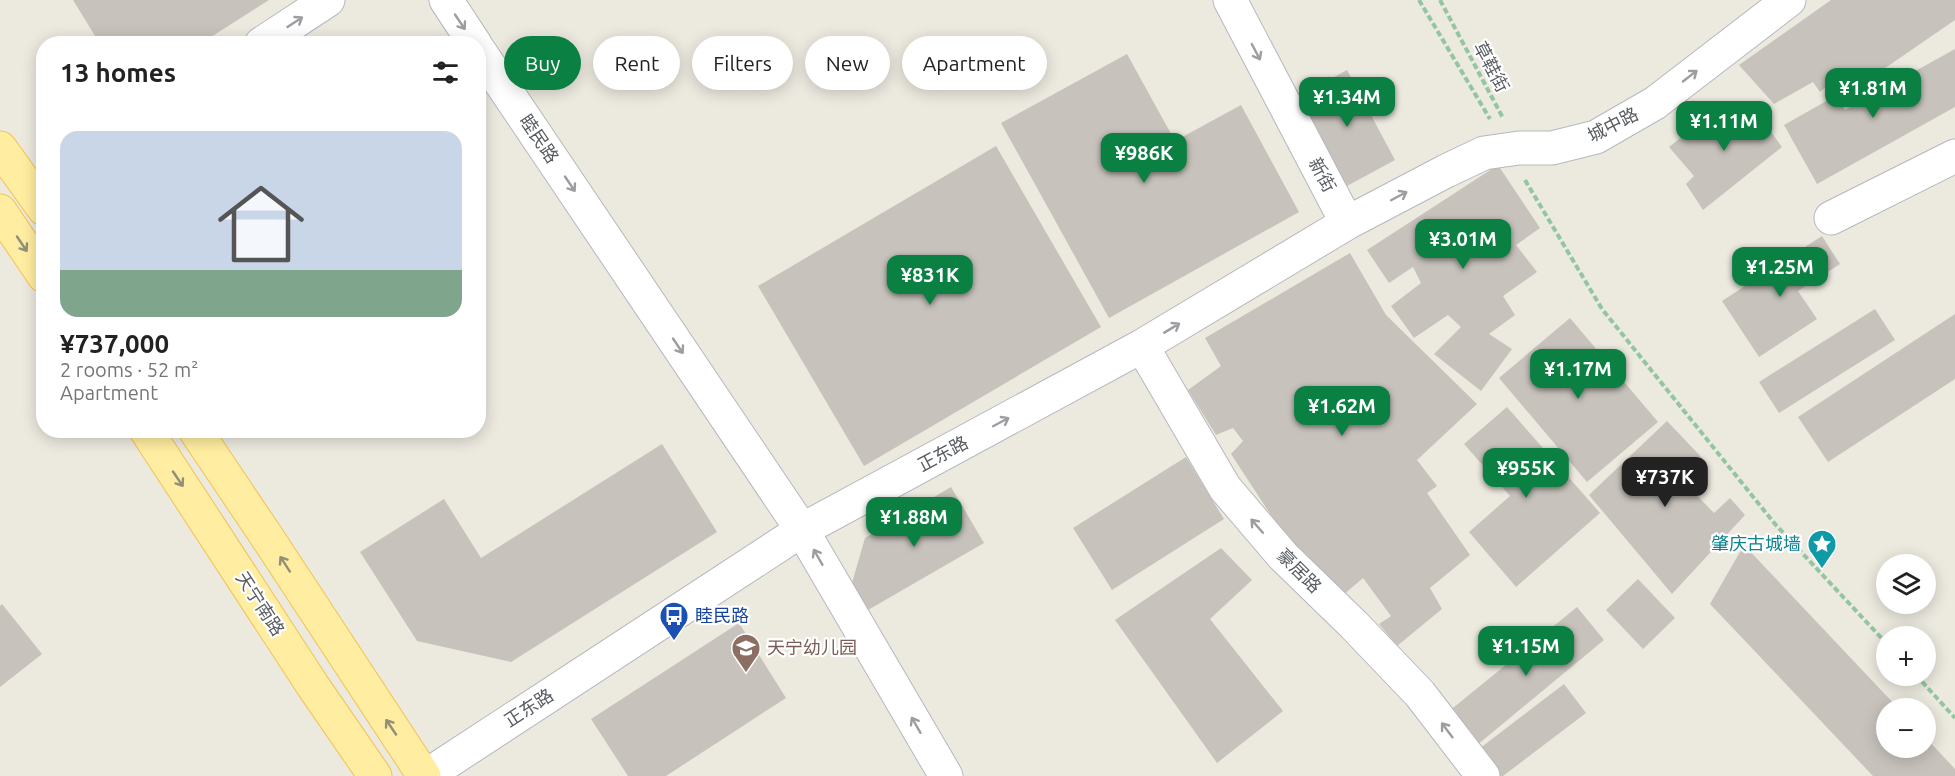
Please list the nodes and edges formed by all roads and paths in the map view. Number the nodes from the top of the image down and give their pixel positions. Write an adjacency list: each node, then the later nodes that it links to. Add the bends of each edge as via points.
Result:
1 (328, 0): 7 (street, one-way to 1)
2 (446, 0): 8 (street, one-way to 8)
3 (1230, 0): 17 (street, 新街, one-way to 17)
4 (1419, 0): 11 (path)
5 (1440, 0): 11 (path, 草鞋街)
6 (1789, 0): 11 (street, 城中路, one-way to 6, via 1552,148 1596,137 1655,103)
7 (273, 36)
8 (470, 36)
9 (486, 61): 22 (street, 睦民路, one-way to 22)
10 (0, 148): 13 (main road)
11 (1513, 148): 17 (street, 城中路, one-way to 11, via 1484,153); 23 (path, via 1602,309 1774,524)
12 (1954, 159): 16 (street)
13 (36, 190)
14 (36, 195): 15 (street)
15 (0, 211): 18 (main road, one-way to 18)
16 (1832, 218)
17 (1347, 223): 19 (street, 正东路, one-way to 17)
18 (36, 264)
19 (1142, 346): 22 (street, 正东路, one-way to 19); 31 (street, 豪居路, one-way to 19, via 1420,694 1283,556 1225,488)
20 (151, 438): 25 (main road, 天宁南路, one-way to 25)
21 (200, 438): 24 (main road, one-way to 21)
22 (802, 530): 29 (street, 正东路); 30 (street, 睦民路, one-way to 22)
23 (1876, 632)
24 (348, 663): 25 (main road); 29 (main road, one-way to 24)
25 (313, 686): 28 (main road, 天宁南路)
26 (1926, 686): 27 (path)
27 (1955, 718)
28 (375, 776)
29 (425, 776)
30 (946, 776)
31 (1482, 776)

